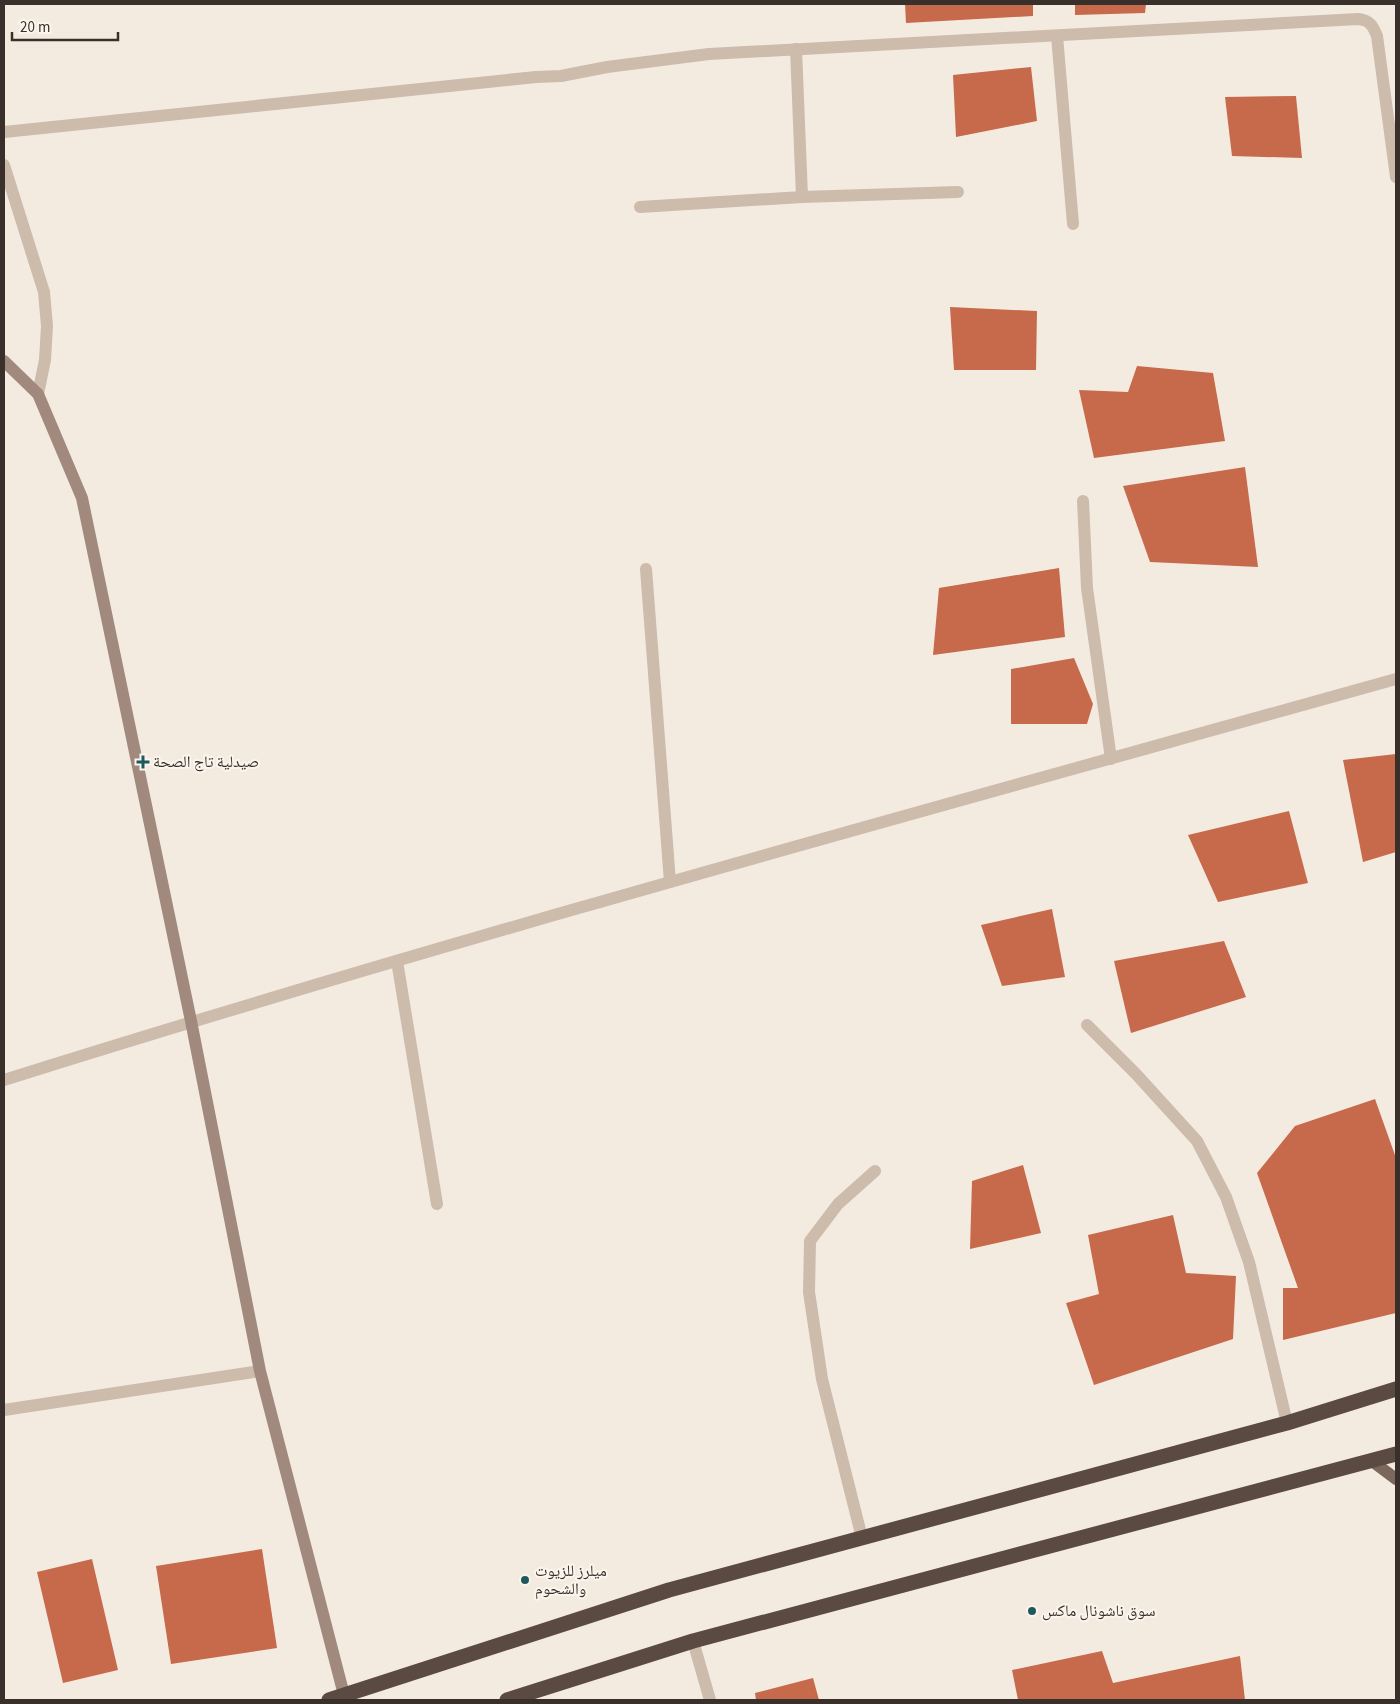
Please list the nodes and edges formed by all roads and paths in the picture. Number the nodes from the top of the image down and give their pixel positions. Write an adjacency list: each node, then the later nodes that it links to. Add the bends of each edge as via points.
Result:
1 (1057, 36): 2 (street); 5 (street, via 1365,20 1372,24 1377,36); 9 (street)
2 (796, 49): 3 (street, via 709,54 561,76); 7 (street)
3 (4, 132)
4 (4, 165): 11 (street, via 44,292 45,360)
5 (1396, 178)
6 (958, 192): 7 (street)
7 (802, 197): 8 (street)
8 (640, 207)
9 (1073, 224)
10 (4, 361): 11 (street)
11 (38, 394): 18 (street, via 82,498)
12 (1083, 501): 15 (street, via 1087,588)
13 (646, 569): 16 (street)
14 (1396, 679): 15 (street)
15 (1111, 758): 16 (street)
16 (670, 882): 17 (street)
17 (397, 961): 18 (street); 22 (street)
18 (191, 1021): 20 (street); 23 (street)
19 (1087, 1025): 26 (street, via 1197,1141 1226,1197 1249,1262)
20 (4, 1080)
21 (876, 1171): 30 (street, via 838,1204 810,1240 809,1292 822,1378)
22 (438, 1204)
23 (260, 1371): 25 (street); 32 (street)
24 (1396, 1389): 26 (highway)
25 (4, 1410)
26 (1287, 1422): 30 (highway)
27 (1396, 1454): 28 (highway)
28 (1372, 1461): 29 (main road); 31 (highway)
29 (1396, 1479)
30 (862, 1538): 32 (highway, via 669,1590)
31 (693, 1641): 34 (highway); 35 (street)
32 (344, 1695): 33 (highway)
33 (329, 1700)
34 (507, 1700)
35 (710, 1700)

